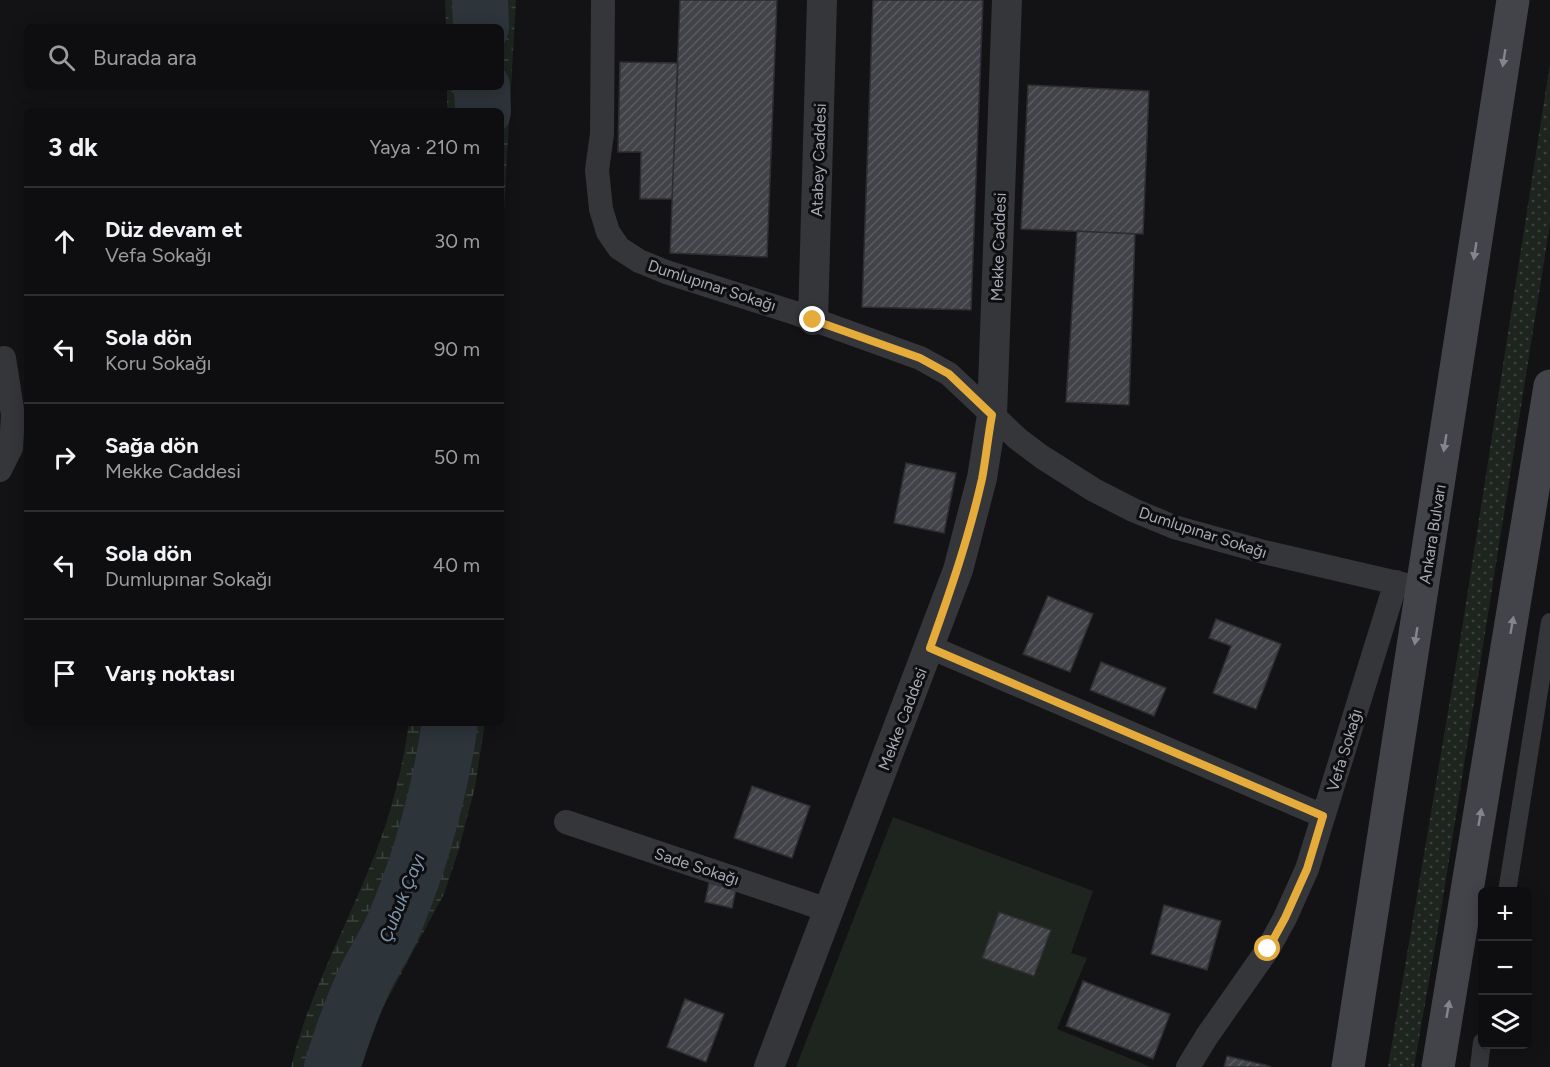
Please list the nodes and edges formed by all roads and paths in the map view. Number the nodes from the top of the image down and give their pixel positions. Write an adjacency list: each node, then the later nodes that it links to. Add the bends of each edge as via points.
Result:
1 (603, 0): 5 (street, Dumlupınar Sokağı, via 602,134 597,170 608,232 619,248 639,261)
2 (822, 0): 5 (street, Atabey Caddesi)
3 (1008, 0): 8 (street, Mekke Caddesi)
4 (1513, 0): 10 (main road, Ankara Bulvarı, one-way to 10)
5 (813, 320): 8 (street, Dumlupınar Sokağı, via 920,358 949,374)
6 (4, 358): 9 (street, via 13,415 11,448)
7 (1550, 386): 21 (main road, one-way to 7)
8 (992, 415): 10 (street, Dumlupınar Sokağı, via 1068,475 1174,527); 12 (street, Mekke Caddesi, via 982,478 958,570)
9 (0, 470)
10 (1410, 585): 13 (street, Vefa Sokağı); 20 (main road, Ankara Bulvarı, one-way to 20)
11 (1550, 622): 15 (street)
12 (930, 648): 13 (street); 16 (street, Mekke Caddesi)
13 (1323, 816): 19 (street, Vefa Sokağı, via 1307,869 1280,928)
14 (566, 822): 16 (street, Sade Sokağı)
15 (1508, 887)
16 (828, 910): 18 (street, Mekke Caddesi)
17 (1481, 1049): 22 (street)
18 (769, 1067)
19 (1188, 1067)
20 (1348, 1067)
21 (1438, 1067)
22 (1479, 1067)

